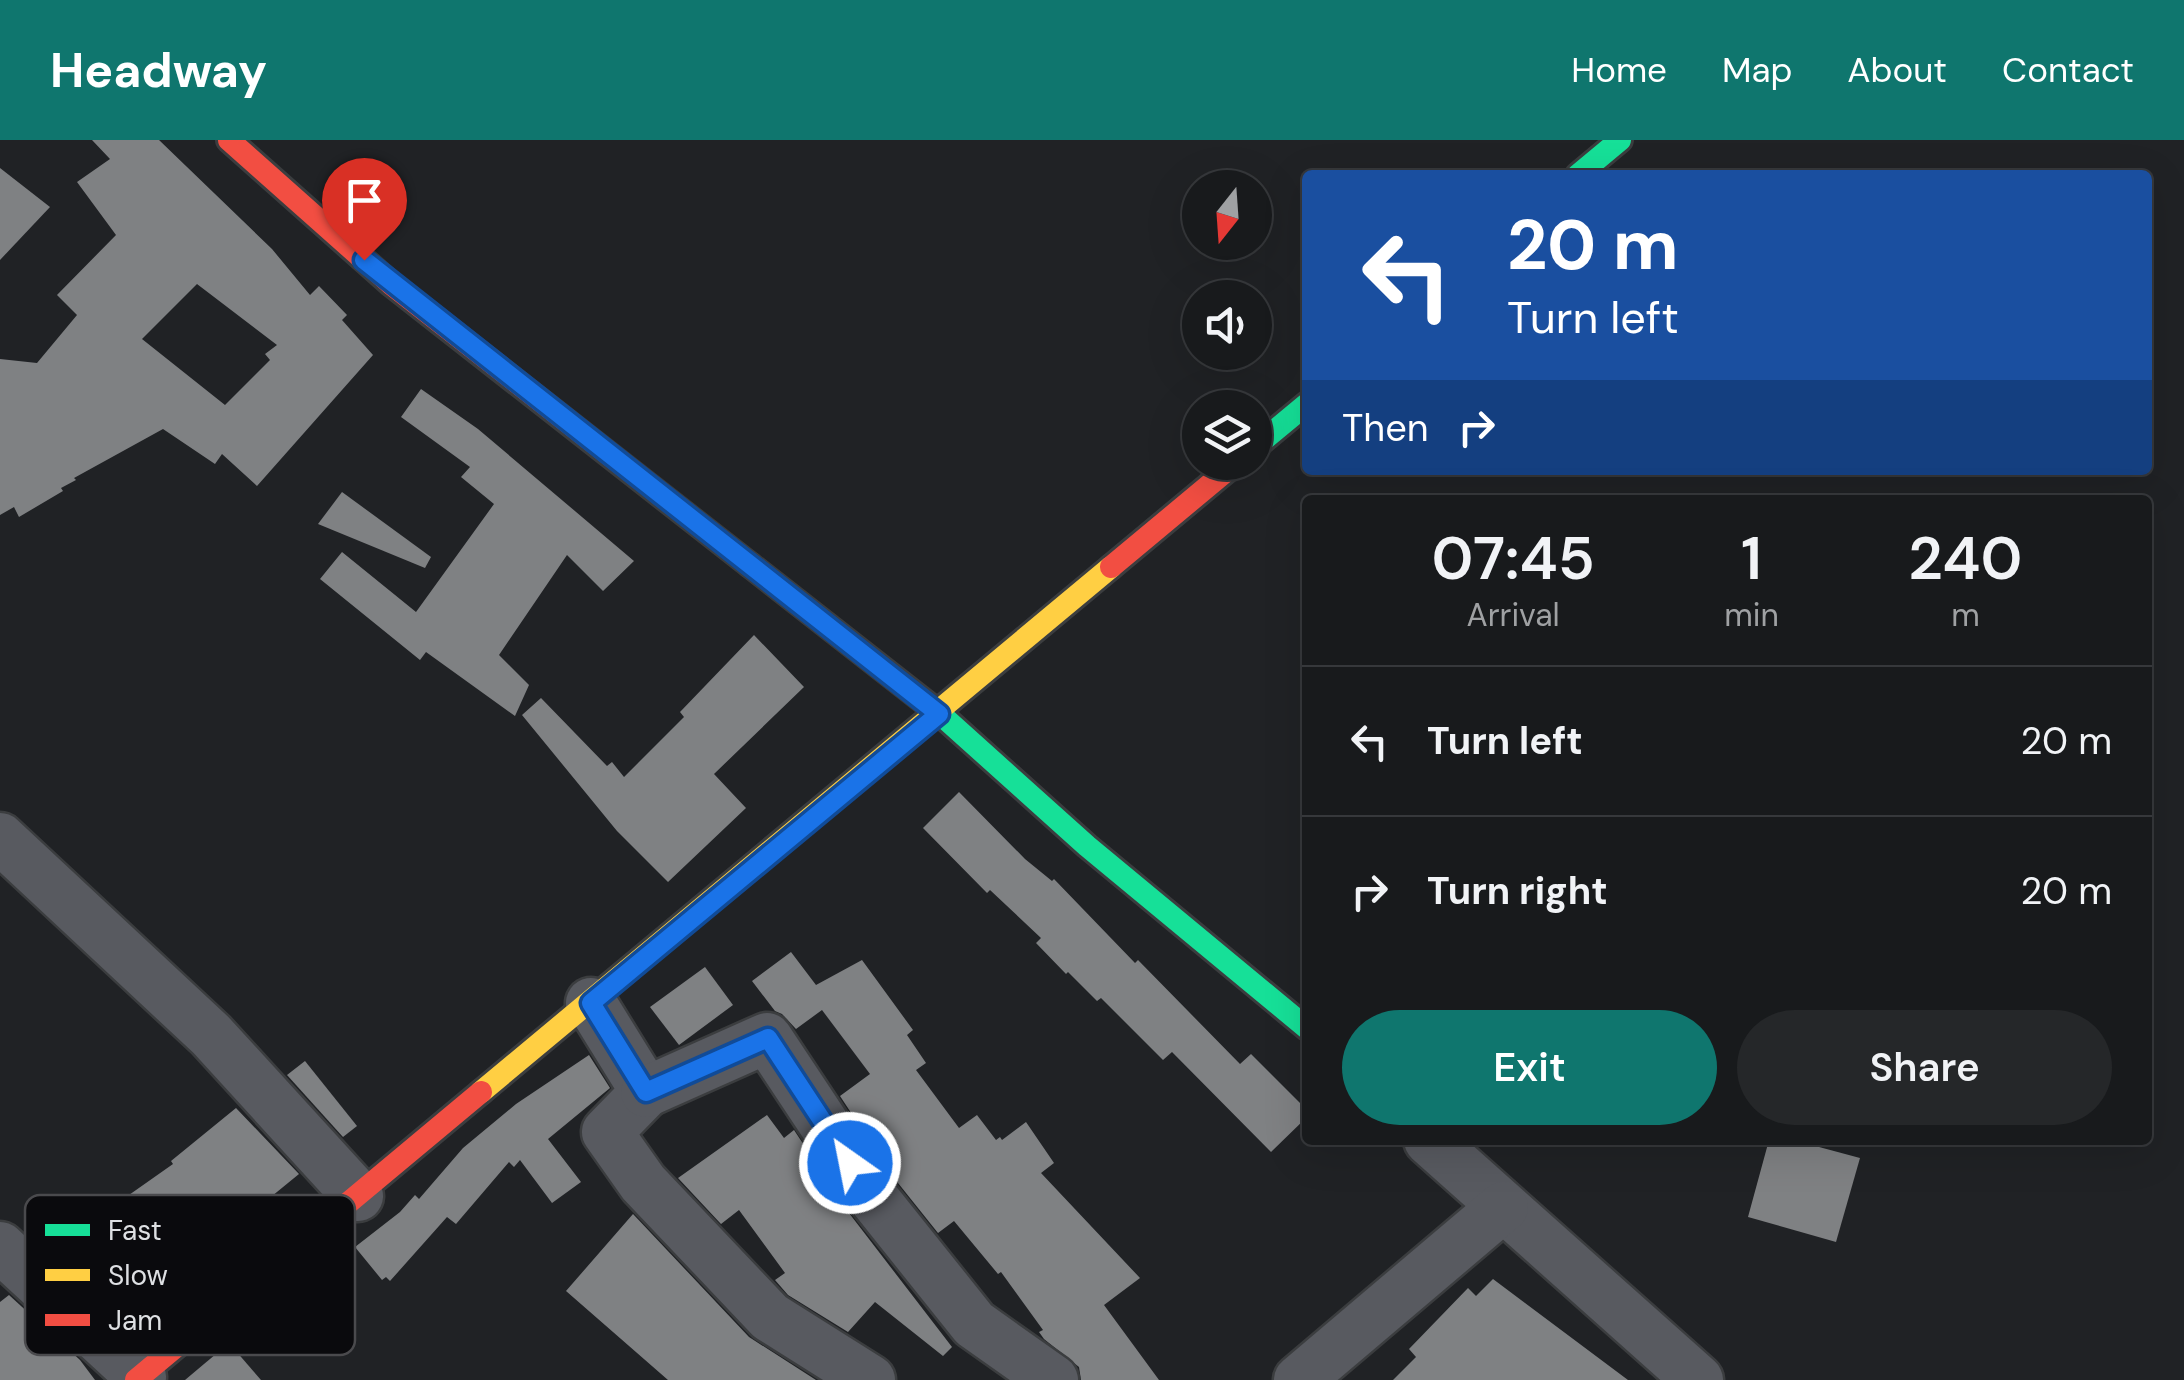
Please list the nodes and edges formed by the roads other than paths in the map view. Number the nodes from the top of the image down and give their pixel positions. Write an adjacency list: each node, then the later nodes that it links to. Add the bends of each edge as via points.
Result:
1 (229, 140): 7 (street, via 390,284)
2 (1620, 140): 3 (street)
3 (1584, 170)
4 (1302, 408): 5 (street)
5 (1272, 433)
6 (1216, 480): 7 (street)
7 (939, 714): 9 (street); 10 (street)
8 (0, 838): 13 (street, via 210,1035)
9 (591, 1003): 11 (street); 13 (street)
10 (1302, 1024)
11 (646, 1092): 21 (street, via 607,1132 643,1182 770,1317); 22 (street, via 768,1038 871,1194 974,1324)
12 (1435, 1145): 15 (street)
13 (358, 1196): 14 (street)
14 (355, 1198)
15 (1503, 1207): 23 (street); 24 (street)
16 (0, 1247): 17 (street)
17 (25, 1271)
18 (114, 1355): 20 (street)
19 (166, 1355): 20 (street)
20 (138, 1378)
21 (870, 1380)
22 (1054, 1380)
23 (1299, 1380)
24 (1698, 1380)

